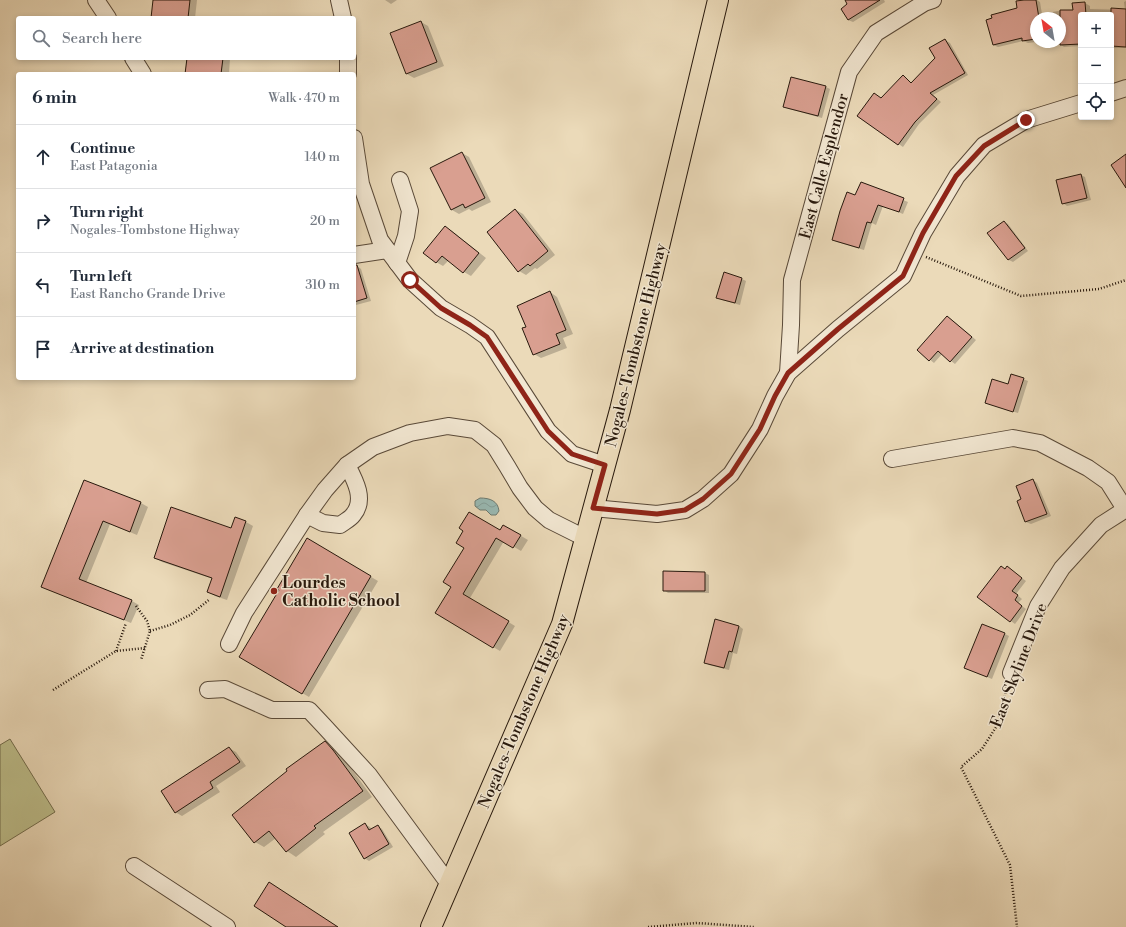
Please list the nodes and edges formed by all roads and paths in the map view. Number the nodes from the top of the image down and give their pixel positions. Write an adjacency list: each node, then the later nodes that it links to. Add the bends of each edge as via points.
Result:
1 (96, 0): 5 (street)
2 (338, 0): 6 (street)
3 (718, 0): 24 (main road, Nogales-Tombstone Highway)
4 (933, 0): 21 (street, East Calle Esplendor, via 876,33 849,72 792,280)
5 (107, 16)
6 (342, 16)
7 (134, 60): 9 (street)
8 (348, 60): 10 (street)
9 (142, 72)
10 (348, 72)
11 (1126, 88): 12 (street)
12 (1114, 92)
13 (1078, 104): 17 (street, via 1026,120 984,146 956,176)
14 (356, 151): 16 (street, via 361,184 380,240)
15 (400, 180): 19 (street, via 410,211 406,236)
16 (387, 250): 18 (street); 19 (street)
17 (914, 252): 20 (path, via 1021,296 1099,289); 21 (street, via 903,276)
18 (356, 255)
19 (397, 263): 24 (street, via 410,280 441,308 487,337 548,431 572,454)
20 (1126, 280)
21 (788, 373): 25 (street, via 760,429 731,474 703,499 685,510 657,514)
22 (892, 459): 26 (street, via 1014,438 1040,443 1088,468 1108,482)
23 (347, 465): 27 (street); 27 (street, via 356,484 360,502 353,516 340,525 323,523); 28 (street, via 373,447 410,433 448,426 475,430 494,445 535,508 549,520)
24 (605, 465): 25 (main road, Nogales-Tombstone Highway)
25 (593, 508): 28 (main road, Nogales-Tombstone Highway)
26 (1125, 509): 37 (street, East Skyline Drive, via 1101,525 1062,568 1038,606)
27 (307, 515): 33 (street, via 244,613)
28 (585, 538): 41 (main road, Nogales-Tombstone Highway, via 562,624)
29 (210, 599): 32 (path, via 190,615)
30 (136, 606): 32 (path, via 147,621)
31 (126, 623): 35 (path)
32 (150, 631): 34 (path)
33 (229, 644)
34 (145, 648): 35 (path); 36 (path)
35 (116, 651): 38 (path)
36 (142, 660)
37 (1011, 673): 46 (path, East Skyline Drive, via 998,724 982,749 961,767 1010,865)
38 (53, 690)
39 (208, 690): 41 (street, via 225,689 272,710 309,710 369,775)
40 (134, 866): 42 (street)
41 (449, 884): 43 (main road, Nogales-Tombstone Highway)
42 (227, 927)
43 (431, 927)
44 (648, 927): 45 (path, via 698,924)
45 (754, 927)
46 (1017, 927)

